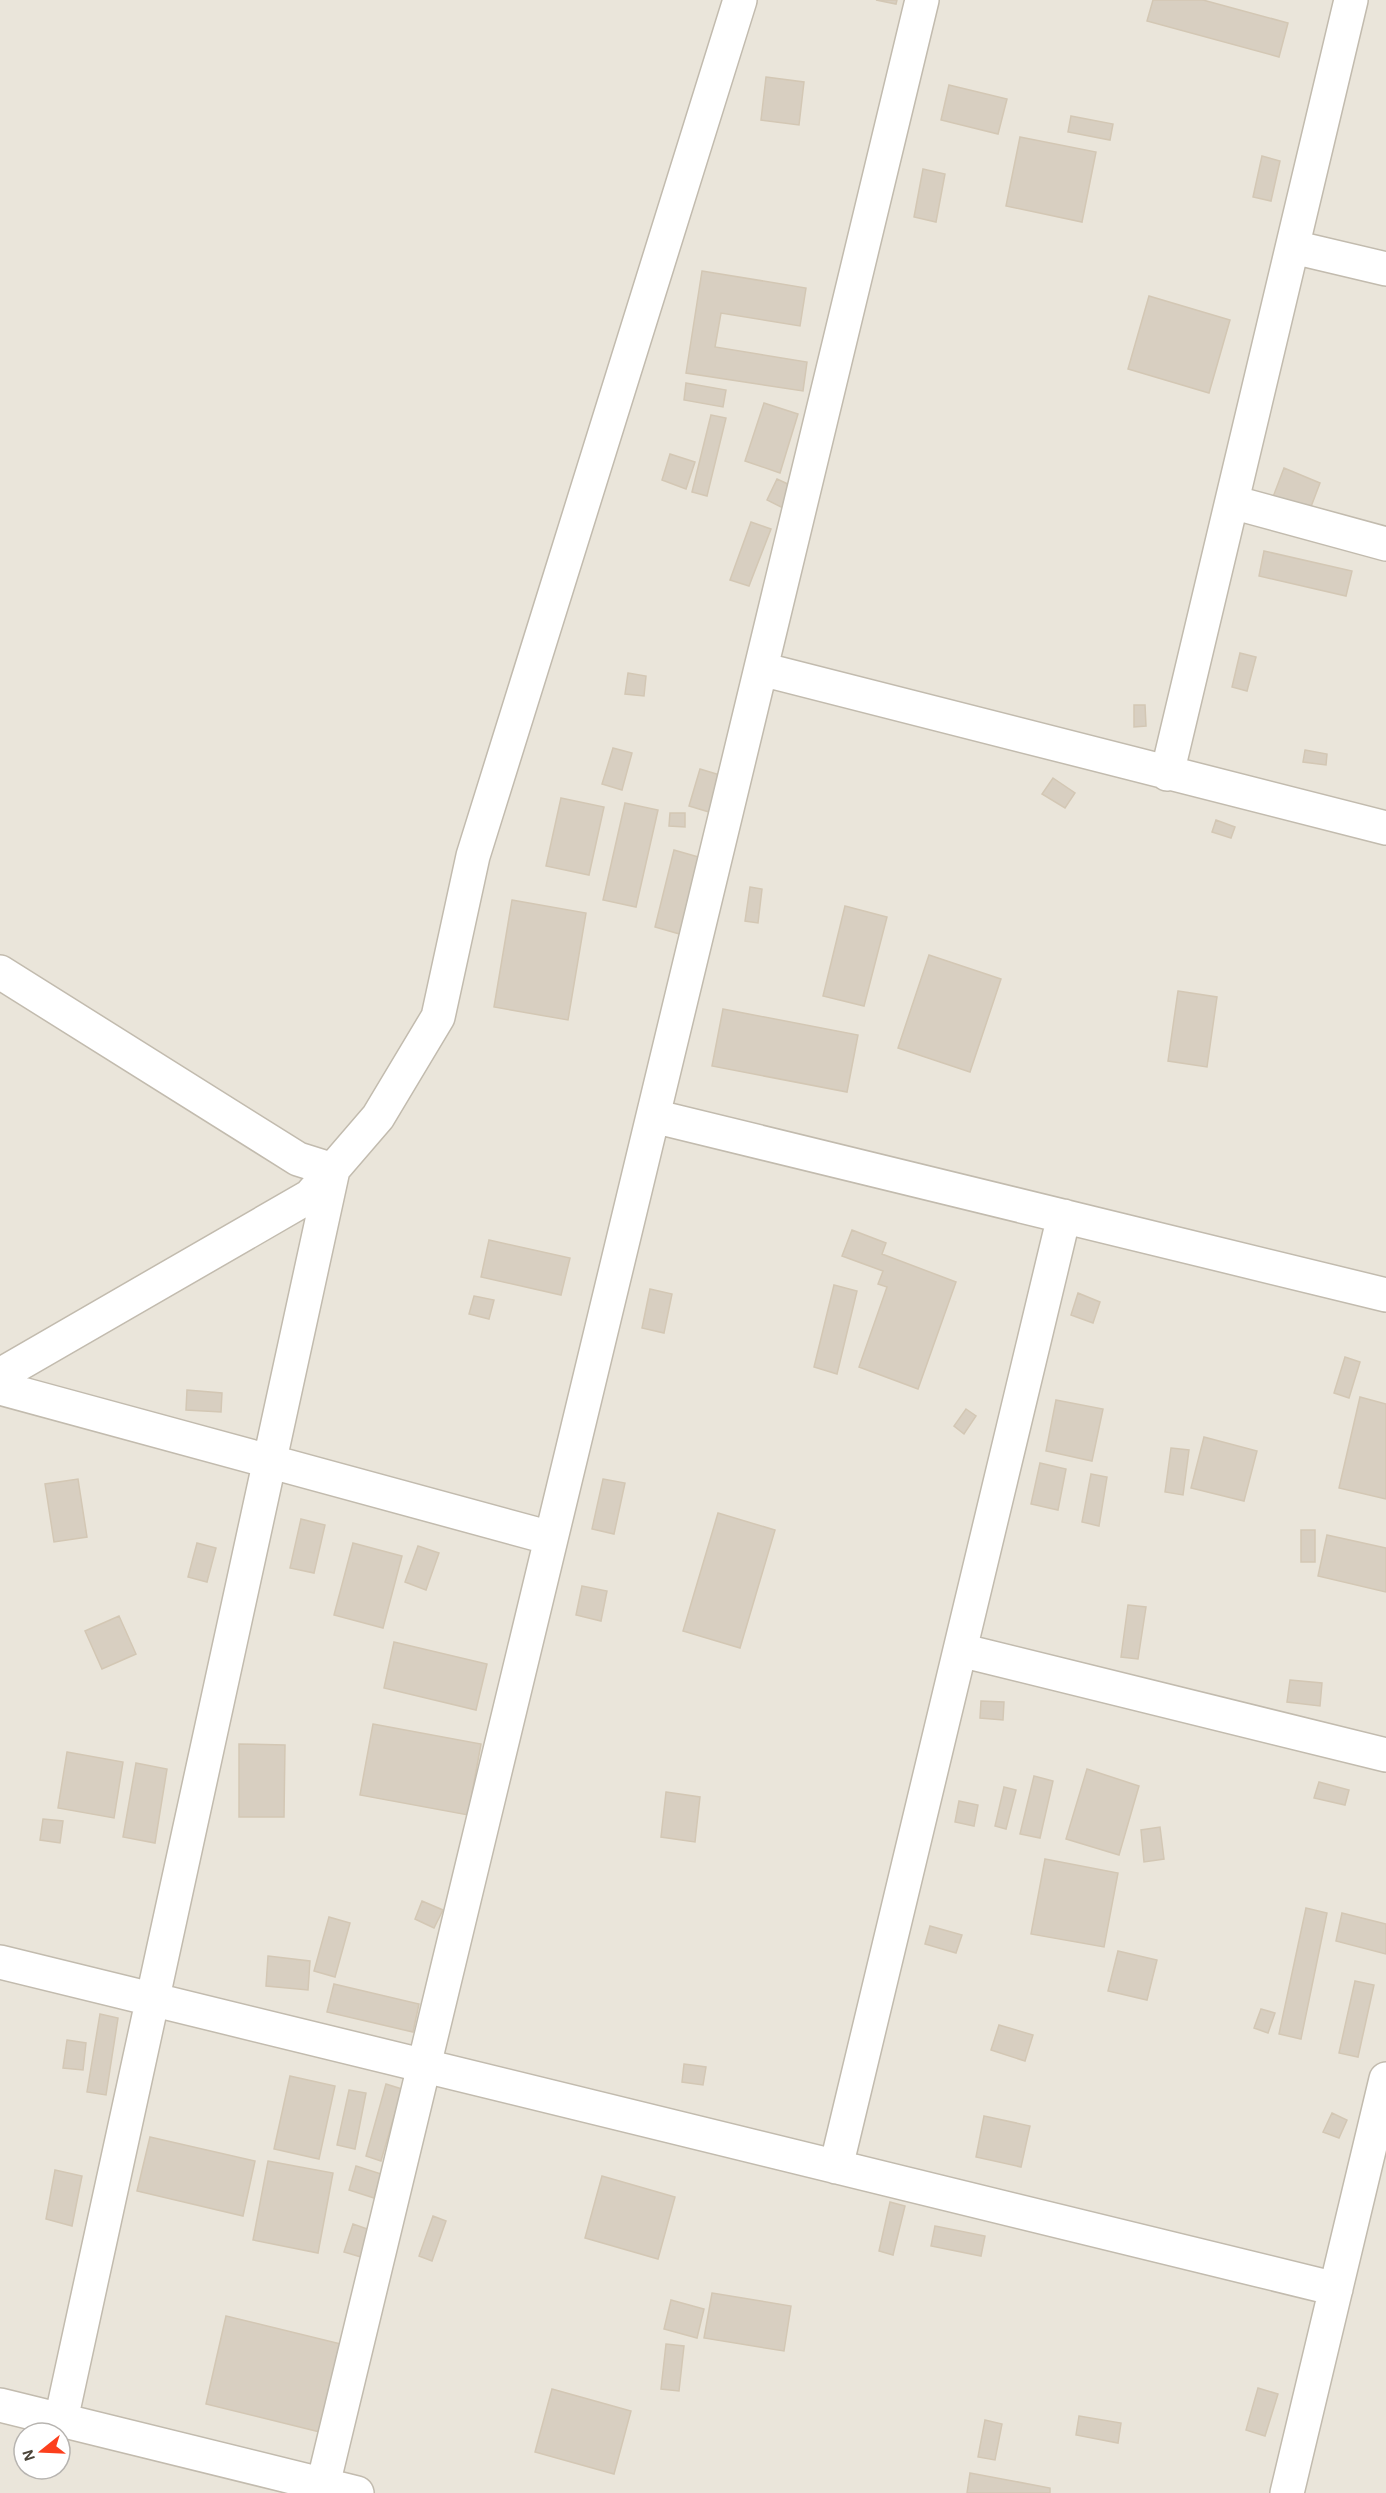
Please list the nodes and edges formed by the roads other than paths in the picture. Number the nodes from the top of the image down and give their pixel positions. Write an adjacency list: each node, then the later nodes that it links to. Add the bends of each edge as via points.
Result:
1 (740, 0): 13 (street, via 473,856 438,1017 378,1117)
2 (922, 0): 8 (street)
3 (1351, 0): 4 (street)
4 (1293, 247): 5 (street); 6 (street)
5 (1386, 269)
6 (1232, 502): 7 (street); 9 (street)
7 (1386, 544)
8 (761, 669): 9 (street); 12 (street)
9 (1167, 774): 10 (street)
10 (1386, 828)
11 (0, 972): 13 (street, via 298,1159)
12 (653, 1116): 14 (street); 19 (street)
13 (333, 1170): 16 (street, via 310,1196); 18 (street)
14 (1064, 1216): 15 (street); 20 (street)
15 (1386, 1295)
16 (0, 1375)
17 (0, 1388): 18 (street)
18 (269, 1461): 19 (street); 23 (street)
19 (551, 1538): 24 (street)
20 (960, 1650): 21 (street); 26 (street)
21 (1386, 1755)
22 (0, 1962): 23 (street)
23 (153, 1998): 24 (street); 29 (street)
24 (424, 2065): 26 (street); 30 (street)
25 (1386, 2079): 27 (street)
26 (836, 2167): 27 (street)
27 (1336, 2289): 32 (street)
28 (0, 2405): 29 (street)
29 (61, 2420): 30 (street)
30 (322, 2489): 31 (street)
31 (357, 2493)
32 (1287, 2493)

